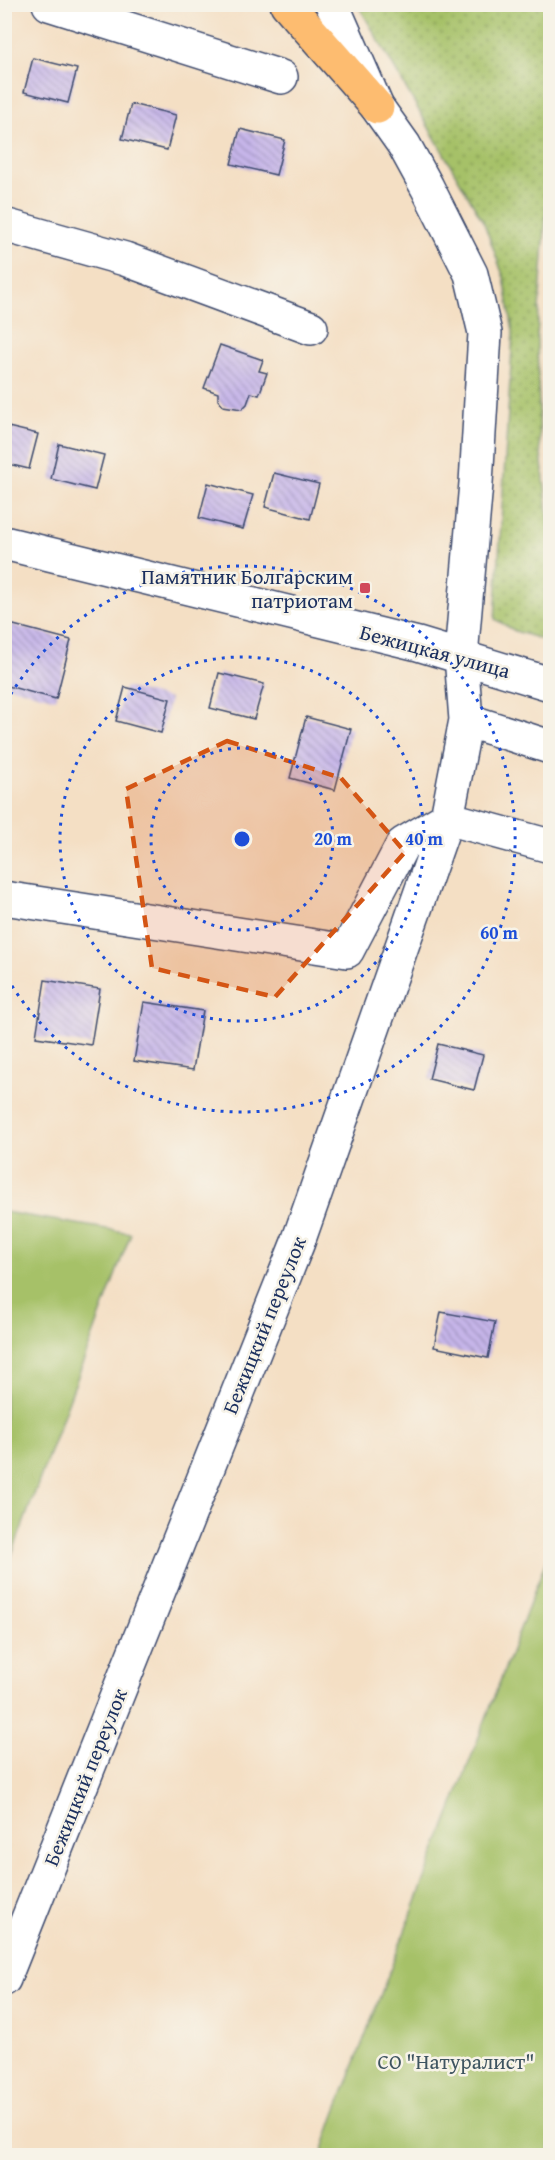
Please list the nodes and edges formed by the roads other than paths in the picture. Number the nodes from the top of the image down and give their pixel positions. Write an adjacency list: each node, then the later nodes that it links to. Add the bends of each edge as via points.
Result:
1 (49, 4): 4 (street)
2 (332, 4): 5 (street, Бежицкий переулок)
3 (291, 7): 5 (main road)
4 (280, 77)
5 (377, 106): 9 (street, Бежицкий переулок, via 404,144 471,274 485,333)
6 (4, 225): 7 (street, via 125,260)
7 (310, 328)
8 (4, 543): 9 (street, Бежицкая улица)
9 (461, 656): 10 (street, Бежицкая улица); 11 (street, Бежицкий переулок)
10 (550, 684)
11 (466, 720): 12 (street); 13 (street, Бежицкий переулок)
12 (550, 747)
13 (447, 818): 14 (street); 15 (street, via 404,844 347,951); 16 (street, Бежицкий переулок, via 297,1242)
14 (550, 846)
15 (4, 898)
16 (4, 1979)

